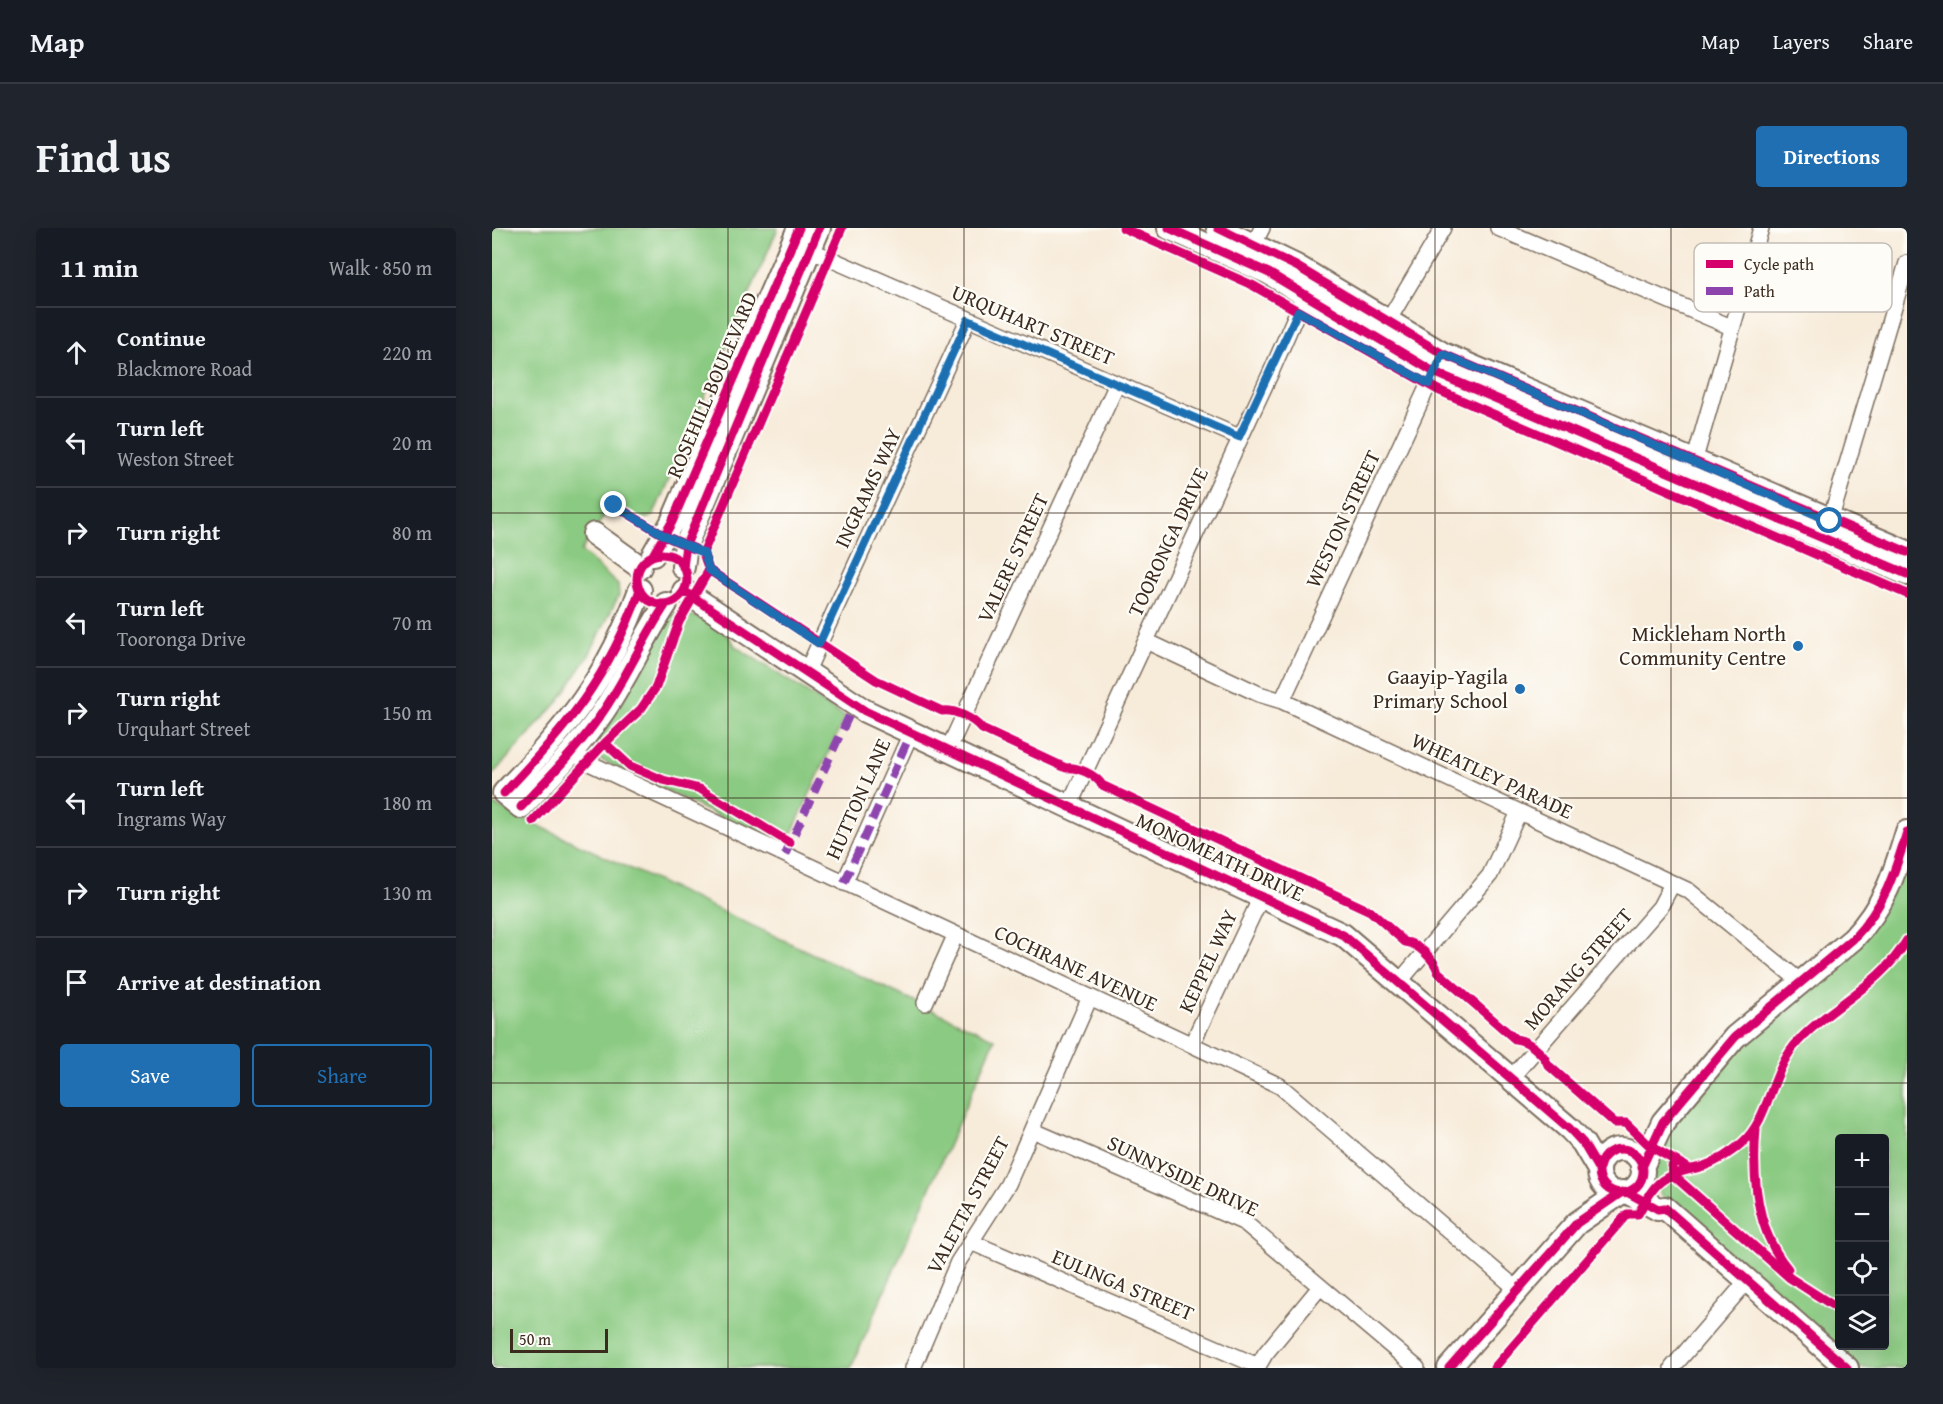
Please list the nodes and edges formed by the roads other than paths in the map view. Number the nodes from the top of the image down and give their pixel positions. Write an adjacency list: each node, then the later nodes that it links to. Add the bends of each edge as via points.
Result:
1 (799, 228): 26 (street, ROSEHILL BOULEVARD, via 672,522)
2 (819, 228): 10 (street, ROSEHILL BOULEVARD)
3 (1169, 228): 9 (street)
4 (1218, 228): 9 (street)
5 (1443, 228): 17 (street)
6 (1498, 228): 13 (street)
7 (1761, 228): 8 (street)
8 (1756, 243)
9 (1254, 244): 12 (street); 17 (street)
10 (810, 250): 16 (street, URQUHART STREET); 27 (street, ROSEHILL BOULEVARD, via 686,545)
11 (1907, 263): 23 (street)
12 (1305, 294): 19 (street); 21 (street, TOORONGA DRIVE)
13 (1694, 311)
14 (1696, 312): 18 (street)
15 (1736, 312): 18 (street)
16 (968, 320): 20 (street, URQUHART STREET); 32 (street, INGRAMS WAY)
17 (1388, 321): 19 (street)
18 (1731, 327): 22 (street)
19 (1439, 363): 22 (street); 28 (street, via 1809,535); 33 (street, WESTON STREET)
20 (1117, 384): 21 (street, URQUHART STREET); 35 (street, VALERE STREET)
21 (1239, 437): 31 (street, TOORONGA DRIVE)
22 (1694, 462): 23 (street)
23 (1830, 521): 25 (street)
24 (594, 534): 26 (street)
25 (1907, 552)
26 (646, 561): 27 (street, via 664,554); 29 (street, via 636,580)
27 (683, 567): 30 (street, via 686,574)
28 (1907, 574)
29 (640, 590): 30 (street, via 651,601); 36 (street, via 623,636 596,685 548,746 504,793 521,807)
30 (675, 598): 32 (street, MONOMEATH DRIVE); 36 (street, via 643,640 601,715)
31 (1146, 641): 33 (street, WHEATLEY PARADE); 37 (street, TOORONGA DRIVE)
32 (806, 673): 34 (street, MONOMEATH DRIVE, via 854,705)
33 (1282, 701): 38 (street, WHEATLEY PARADE)
34 (910, 733): 35 (street, MONOMEATH DRIVE); 40 (street, HUTTON LANE)
35 (948, 750): 37 (street, MONOMEATH DRIVE)
36 (573, 752): 40 (street, COCHRANE AVENUE)
37 (1069, 806): 42 (street, MONOMEATH DRIVE)
38 (1519, 812): 41 (street, WHEATLEY PARADE); 44 (street, via 1490,875)
39 (1907, 832): 45 (street, via 1889,890 1870,921)
40 (844, 883): 43 (street, COCHRANE AVENUE)
41 (1672, 884): 45 (street, WHEATLEY PARADE, via 1700,898); 49 (street, MORANG STREET, via 1660,907)
42 (1262, 895): 44 (street, MONOMEATH DRIVE, via 1343,935); 48 (street, KEPPEL WAY)
43 (955, 936): 46 (street, COCHRANE AVENUE); 47 (street)
44 (1400, 981): 49 (street, MONOMEATH DRIVE)
45 (1801, 982): 50 (street, via 1735,1037)
46 (1090, 997): 48 (street, COCHRANE AVENUE); 52 (street, VALETTA STREET)
47 (925, 1003)
48 (1192, 1044): 62 (street, COCHRANE AVENUE, via 1287,1091)
49 (1511, 1078): 51 (street, MONOMEATH DRIVE)
50 (1663, 1122): 53 (street); 54 (street)
51 (1570, 1129): 53 (street, MONOMEATH DRIVE); 55 (street, MONOMEATH DRIVE)
52 (1032, 1130): 59 (street, VALETTA STREET, via 1008,1184); 61 (street, SUNNYSIDE DRIVE, via 1245,1223)
53 (1619, 1149): 54 (street, via 1636,1155); 55 (street, via 1604,1157)
54 (1643, 1170): 56 (street, via 1640,1181); 57 (street, via 1666,1201)
55 (1600, 1173): 56 (street, via 1608,1188); 58 (street, via 1595,1192)
56 (1625, 1192): 57 (street, via 1658,1209); 58 (street)
57 (1665, 1208): 60 (street)
58 (1577, 1223): 62 (street)
59 (971, 1242): 63 (street, VALETTA STREET, via 958,1262); 64 (street, EULINGA STREET)
60 (1747, 1281): 67 (street); 68 (street)
61 (1320, 1287): 64 (street, via 1264,1354); 65 (street, SUNNYSIDE DRIVE)
62 (1518, 1290): 66 (street)
63 (917, 1367)
64 (1258, 1367)
65 (1417, 1368)
66 (1449, 1368)
67 (1672, 1368)
68 (1847, 1368)

